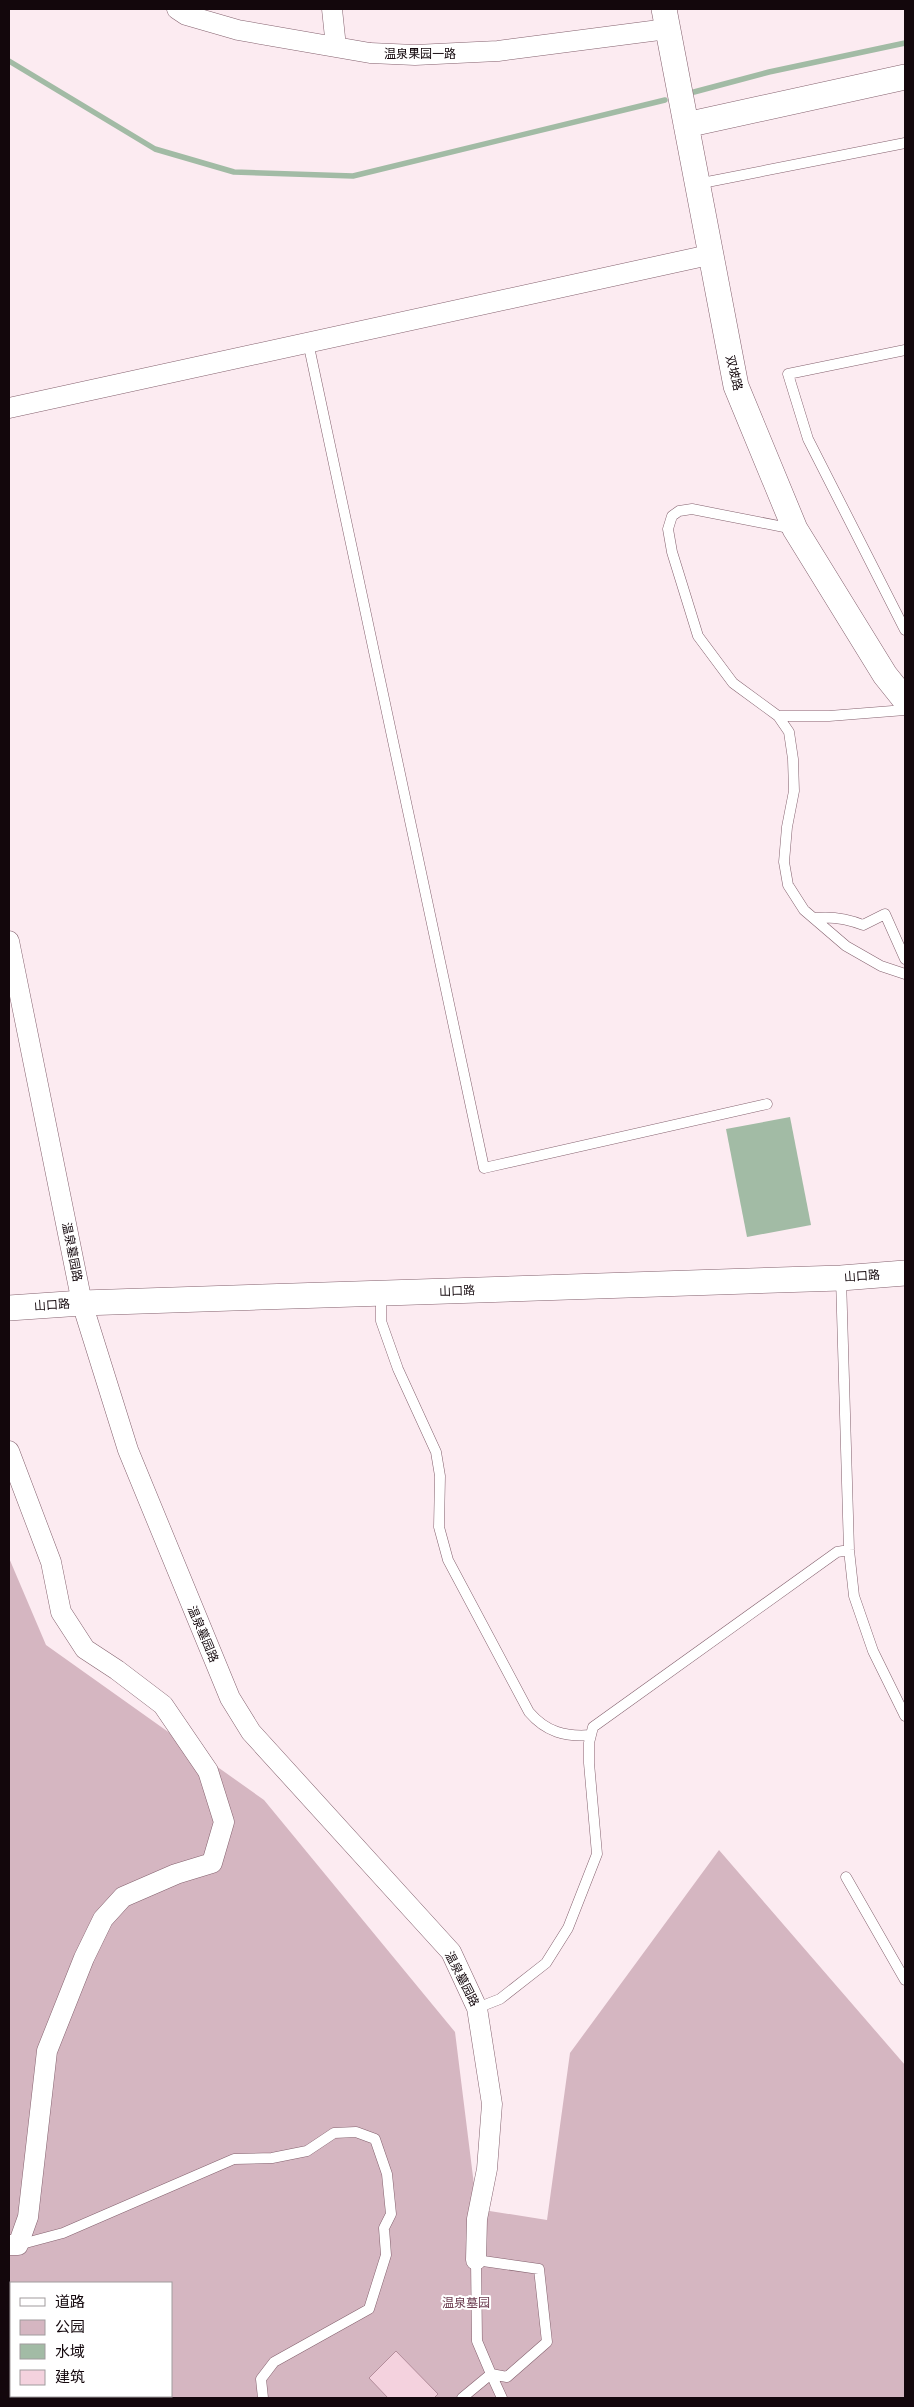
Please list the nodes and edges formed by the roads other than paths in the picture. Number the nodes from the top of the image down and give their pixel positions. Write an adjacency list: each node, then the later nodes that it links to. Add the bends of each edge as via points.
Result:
1 (177, 9): 4 (street, 温泉果园一路, via 186,15 238,30)
2 (332, 9): 4 (street)
3 (665, 19): 4 (street, 温泉果园一路, via 555,45 489,52 370,54); 6 (street, 双坡路)
4 (336, 48)
5 (905, 77): 6 (street)
6 (686, 124): 8 (street, 双坡路)
7 (905, 142): 8 (lane)
8 (696, 184): 9 (street, 双坡路)
9 (709, 255): 10 (street); 13 (street, 双坡路, via 736,386)
10 (308, 342): 12 (street); 22 (lane, via 484,1168)
11 (905, 350): 14 (lane, via 788,374 808,439)
12 (9, 408)
13 (795, 529): 15 (street, 双坡路); 17 (lane, via 692,509 672,516 668,528 672,552 698,636 733,683)
14 (905, 630)
15 (905, 700)
16 (905, 710): 17 (lane)
17 (778, 716): 18 (lane, via 789,732 794,783 784,862 788,885 804,910)
18 (814, 918): 20 (lane, via 847,918 863,925 885,914); 21 (lane, via 846,946 881,966)
19 (9, 941): 26 (street, 温泉墓园路)
20 (905, 959)
21 (905, 974)
22 (767, 1104)
23 (905, 1273): 24 (street, 山口路)
24 (841, 1278): 25 (street, 山口路); 29 (lane)
25 (381, 1293): 26 (street, 山口路); 31 (lane, via 382,1321 398,1369 436,1452 440,1476 439,1527 448,1560 529,1712 541,1726 573,1736)
26 (82, 1303): 27 (street, 山口路); 34 (street, 温泉墓园路, via 128,1450 230,1698 251,1732 451,1952)
27 (9, 1308)
28 (9, 1451): 35 (street, via 50,1562 61,1612 85,1649 118,1670 163,1706 208,1771 224,1822 212,1863 176,1874 123,1897 103,1920 84,1958 47,2051 28,2216)
29 (849, 1550): 30 (lane, via 854,1596 873,1651); 31 (lane, via 837,1552 593,1726)
30 (905, 1716)
31 (591, 1735): 34 (lane, via 589,1763 597,1854 568,1928 546,1963 500,1999)
32 (846, 1877): 33 (lane)
33 (905, 1980)
34 (477, 2008): 36 (street, 温泉墓园路, via 492,2104 477,2219)
35 (14, 2245): 38 (lane, via 62,2233 234,2159 272,2158 307,2151 334,2133 356,2132 375,2139 387,2174 391,2214 384,2228 386,2255 369,2309 274,2362 261,2379)
36 (476, 2260): 37 (lane, via 477,2340); 37 (lane, via 539,2270 547,2342 507,2377)
37 (491, 2374): 39 (lane); 40 (lane)
38 (263, 2398)
39 (462, 2398)
40 (502, 2398)

